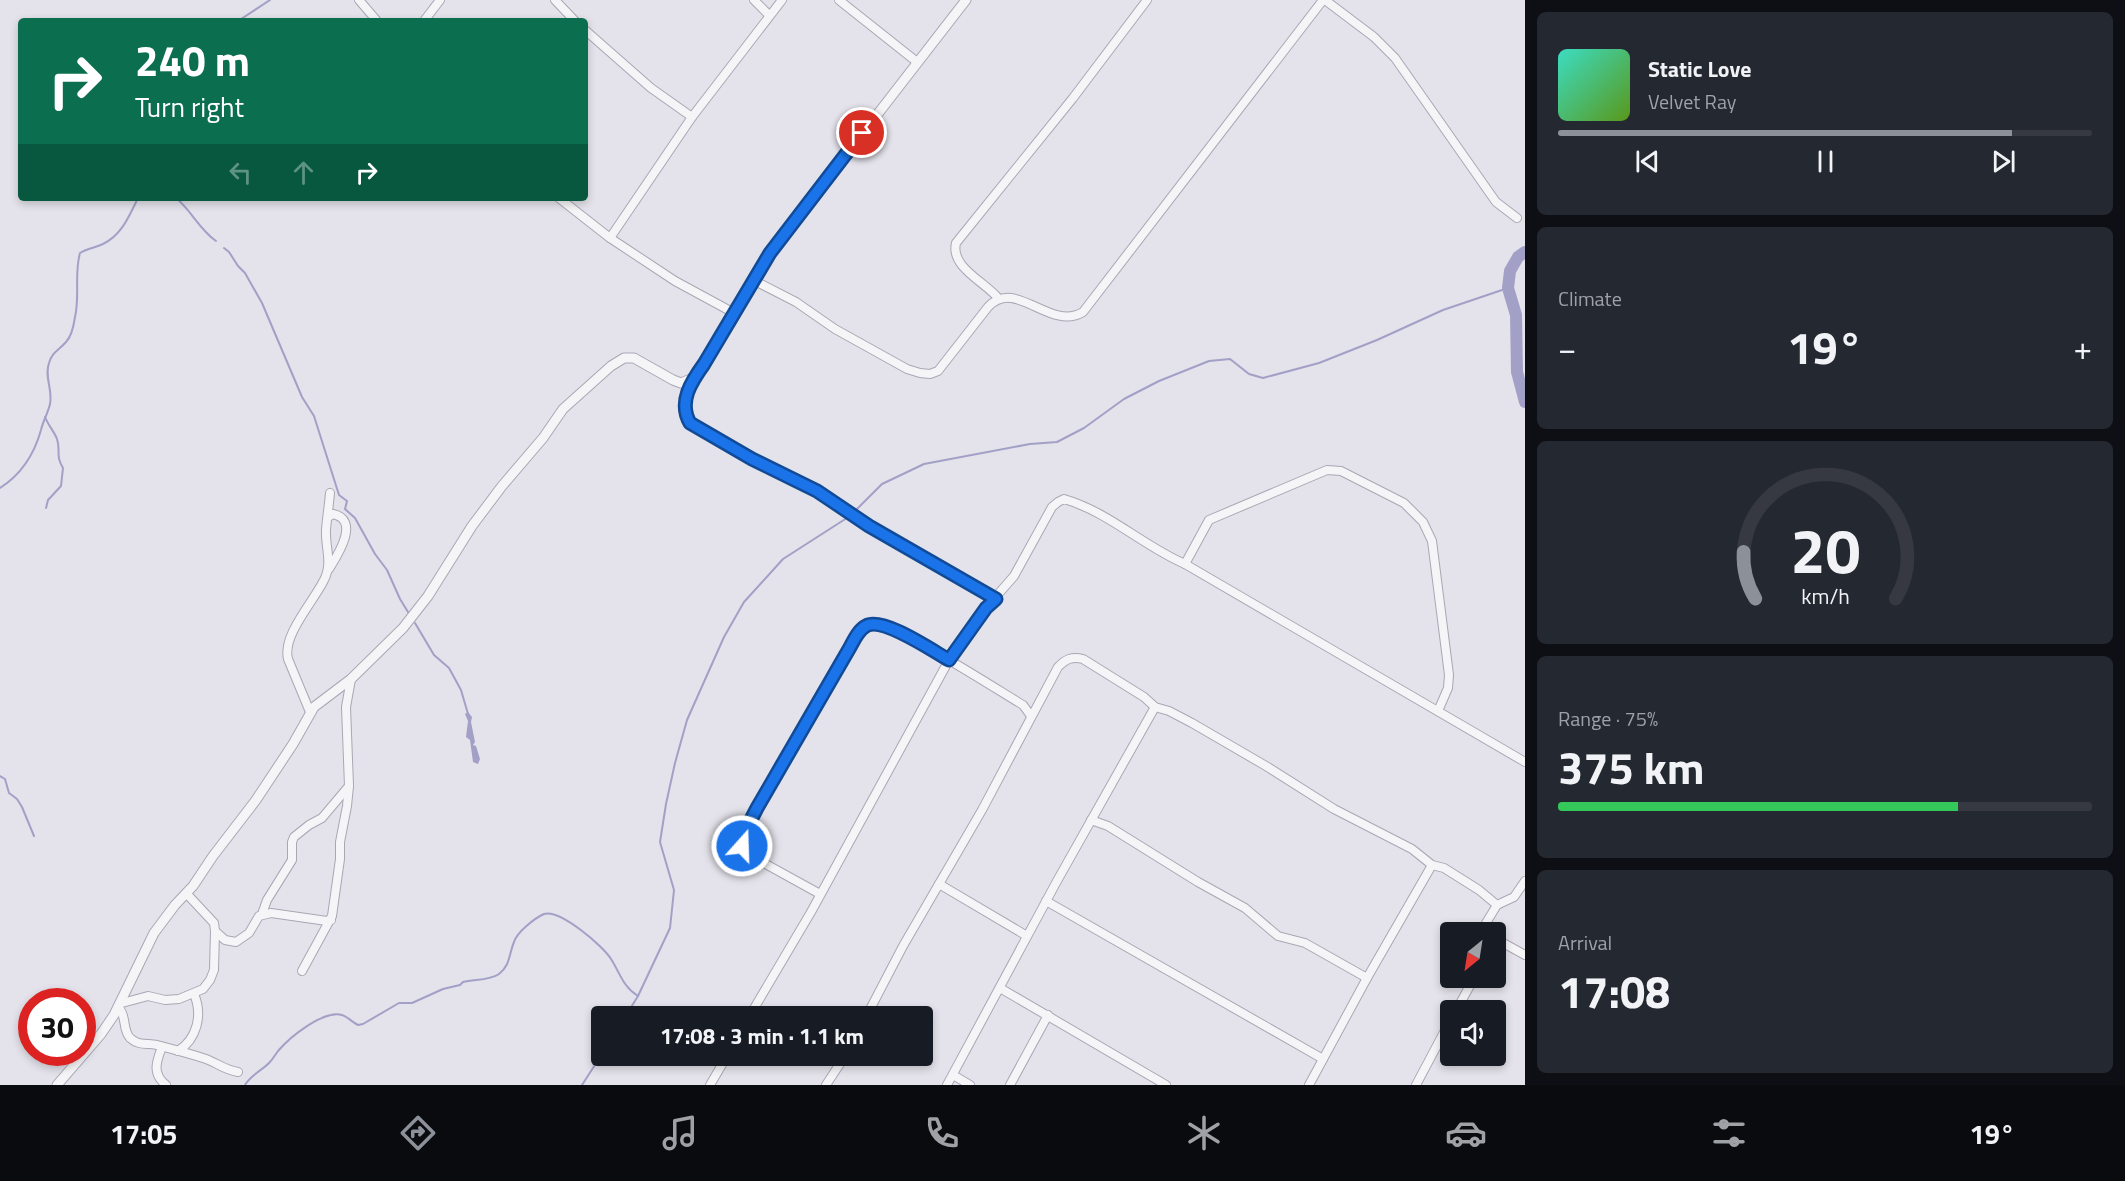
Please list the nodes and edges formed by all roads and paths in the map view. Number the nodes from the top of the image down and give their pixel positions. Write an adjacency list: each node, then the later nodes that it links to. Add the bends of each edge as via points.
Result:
1 (359, 0): 11 (street)
2 (440, 0): 12 (street)
3 (555, 0): 13 (street)
4 (754, 0): 10 (street)
5 (782, 0): 10 (street)
6 (839, 0): 15 (street)
7 (966, 0): 15 (street)
8 (1148, 0): 21 (street, via 956,243 958,261)
9 (1324, 0): 18 (street, via 1385,46 1496,202); 21 (street, via 1083,312 1062,317 1018,300)
10 (770, 15): 16 (street)
11 (374, 18)
12 (426, 18)
13 (572, 18)
14 (588, 33): 16 (street, via 651,88)
15 (917, 62): 20 (street)
16 (692, 117): 19 (street)
17 (563, 201): 19 (street)
18 (1517, 218)
19 (610, 238): 22 (street, via 675,281)
20 (753, 280): 21 (street, via 906,369 930,374 938,371); 22 (street)
21 (998, 298)
22 (734, 313): 23 (street)
23 (693, 378): 28 (street, via 684,404 690,423 822,494 869,526); 30 (street, via 681,383 634,358 624,358 578,394 472,526 410,620)
24 (330, 493): 25 (street)
25 (327, 517): 27 (street); 27 (street, via 339,515 346,527 343,546)
26 (1185, 564): 28 (street, via 1103,515 1064,499 1048,514 1014,576); 32 (street); 32 (street, via 1209,520 1327,470 1341,471 1404,503 1423,522 1432,541 1449,675)
27 (328, 570): 33 (street, via 287,649)
28 (996, 599): 29 (street)
29 (949, 660): 34 (street, via 1023,705); 42 (street); 42 (street, via 887,626 866,626 757,808 741,839 745,852)
30 (351, 679): 33 (street, via 320,700); 36 (street, via 346,706)
31 (1155, 707): 34 (street, via 1083,659 1074,657 1058,667); 37 (street); 38 (street, via 1169,711 1412,849)
32 (1438, 711): 35 (street)
33 (310, 712): 41 (street, via 256,800)
34 (1031, 716): 40 (street)
35 (1525, 762)
36 (349, 786): 45 (street, via 322,819 294,837 292,860); 46 (street)
37 (1091, 820): 43 (street); 53 (street, via 1108,826 1245,908 1278,936 1305,943)
38 (1432, 865): 44 (street, via 1444,868); 53 (street)
39 (1525, 881): 44 (street, via 1514,897)
40 (939, 884): 49 (street); 58 (street)
41 (186, 893): 48 (street, via 214,923); 56 (street, via 151,938)
42 (820, 894): 57 (street)
43 (1046, 901): 49 (street); 63 (street)
44 (1497, 905): 47 (street)
45 (262, 914): 46 (street); 48 (street, via 249,933 236,942 225,940)
46 (331, 920): 52 (street)
47 (1487, 922)
48 (215, 931): 55 (street, via 214,970 203,989)
49 (1027, 936): 54 (street)
50 (1506, 945): 51 (street)
51 (1525, 955)
52 (302, 970)
53 (1367, 978): 63 (street)
54 (1000, 988): 59 (street); 67 (street)
55 (195, 994): 56 (street, via 165,1000 148,996); 62 (street, via 195,1033 190,1043)
56 (120, 1006): 61 (street, via 129,1037 140,1044); 68 (street)
57 (755, 1006)
58 (872, 1006)
59 (1048, 1015): 74 (street); 75 (street)
60 (1440, 1040): 77 (street)
61 (162, 1047): 62 (street); 69 (street, via 156,1070)
62 (178, 1051): 66 (street)
63 (1323, 1059): 76 (street)
64 (721, 1066): 70 (street)
65 (838, 1066): 71 (street)
66 (238, 1072)
67 (953, 1075): 72 (street); 73 (street)
68 (57, 1085)
69 (166, 1085)
70 (710, 1085)
71 (826, 1085)
72 (947, 1085)
73 (970, 1085)
74 (1010, 1085)
75 (1166, 1085)
76 (1309, 1085)
77 (1416, 1085)

